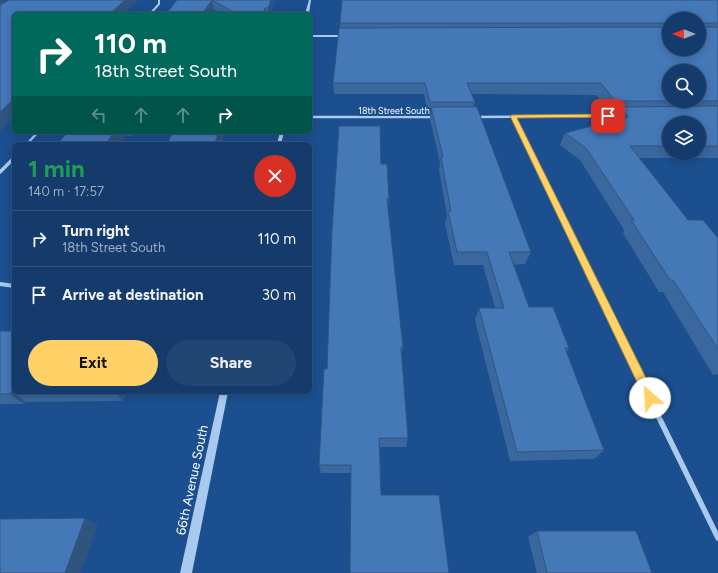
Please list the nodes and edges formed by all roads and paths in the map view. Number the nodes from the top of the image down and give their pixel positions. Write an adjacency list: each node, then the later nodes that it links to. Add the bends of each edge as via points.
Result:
1 (159, 0): 3 (street, via 159,4)
2 (310, 0): 4 (street)
3 (152, 12)
4 (307, 12)
5 (312, 36): 6 (street)
6 (350, 36)
7 (513, 116): 8 (street); 11 (street); 19 (street)
8 (623, 116)
9 (312, 117): 10 (street, 18th Street South)
10 (435, 117)
11 (474, 117)
12 (36, 134): 13 (street)
13 (29, 142)
14 (12, 160): 15 (street)
15 (0, 172)
16 (0, 284): 17 (street)
17 (12, 286)
18 (224, 394): 20 (street, 66th Avenue South)
19 (718, 538)
20 (186, 573)

